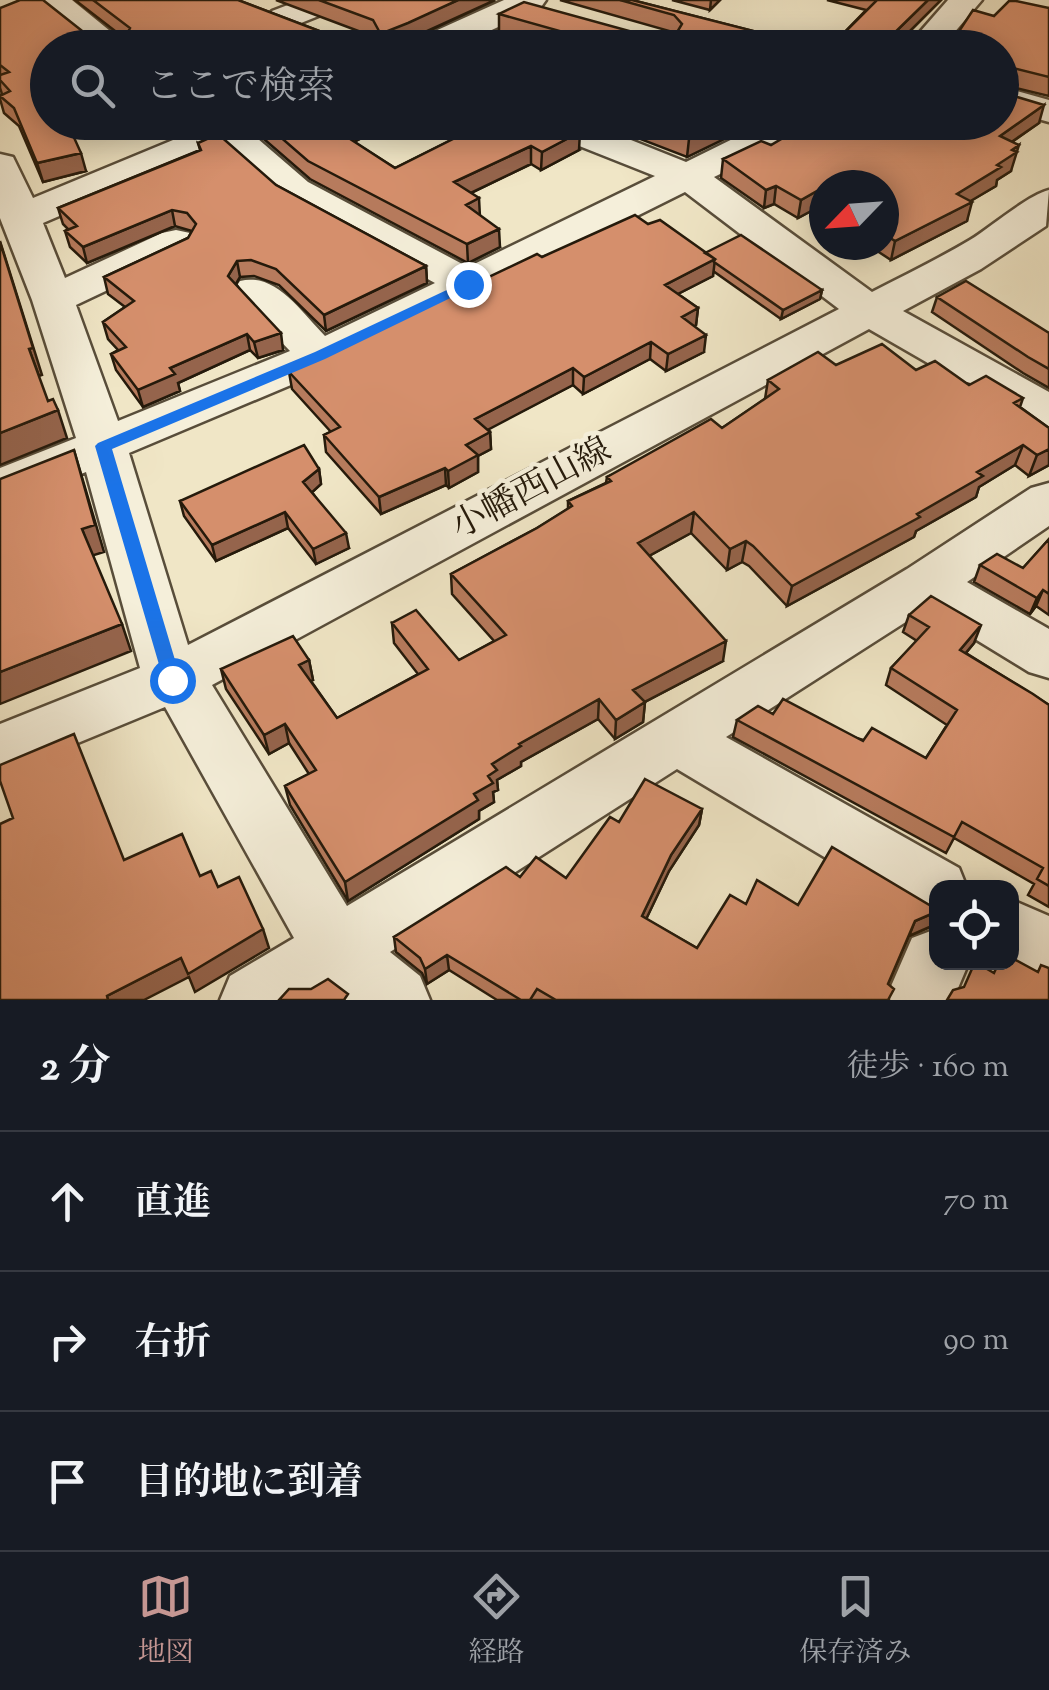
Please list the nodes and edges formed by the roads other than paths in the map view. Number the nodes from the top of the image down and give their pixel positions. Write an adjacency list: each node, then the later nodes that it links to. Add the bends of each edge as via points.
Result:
1 (52, 0): 7 (street)
2 (330, 0): 6 (street)
3 (966, 0): 10 (street)
4 (253, 6): 6 (street)
5 (537, 6): 9 (street)
6 (284, 18): 8 (street)
7 (92, 30)
8 (315, 30)
9 (473, 30)
10 (938, 30)
11 (1019, 103): 12 (street)
12 (1049, 111)
13 (196, 140): 20 (street)
14 (245, 140): 22 (street, via 294,190)
15 (597, 140): 18 (street)
16 (761, 140): 18 (street)
17 (0, 166): 20 (street)
18 (688, 176): 22 (street); 25 (street)
19 (1049, 202): 25 (street, 小幡西山線, via 966,260)
20 (20, 218): 24 (street)
21 (176, 242): 24 (street)
22 (468, 284): 26 (street)
23 (255, 290): 26 (street)
24 (53, 300): 28 (street)
25 (870, 311): 27 (street); 33 (street, 小幡西山線)
26 (320, 356): 28 (street)
27 (1049, 412)
28 (103, 446): 29 (street); 33 (street)
29 (0, 488)
30 (1049, 501): 31 (street)
31 (926, 584): 32 (street); 34 (street)
32 (1049, 656)
33 (174, 679): 35 (street, 小幡西山線); 38 (street)
34 (675, 738): 36 (street); 38 (street)
35 (0, 750)
36 (929, 885)
37 (1019, 934): 39 (street)
38 (336, 948): 41 (street); 42 (street)
39 (1049, 951)
40 (932, 970): 43 (street)
41 (254, 1000)
42 (396, 1000)
43 (919, 1000)

